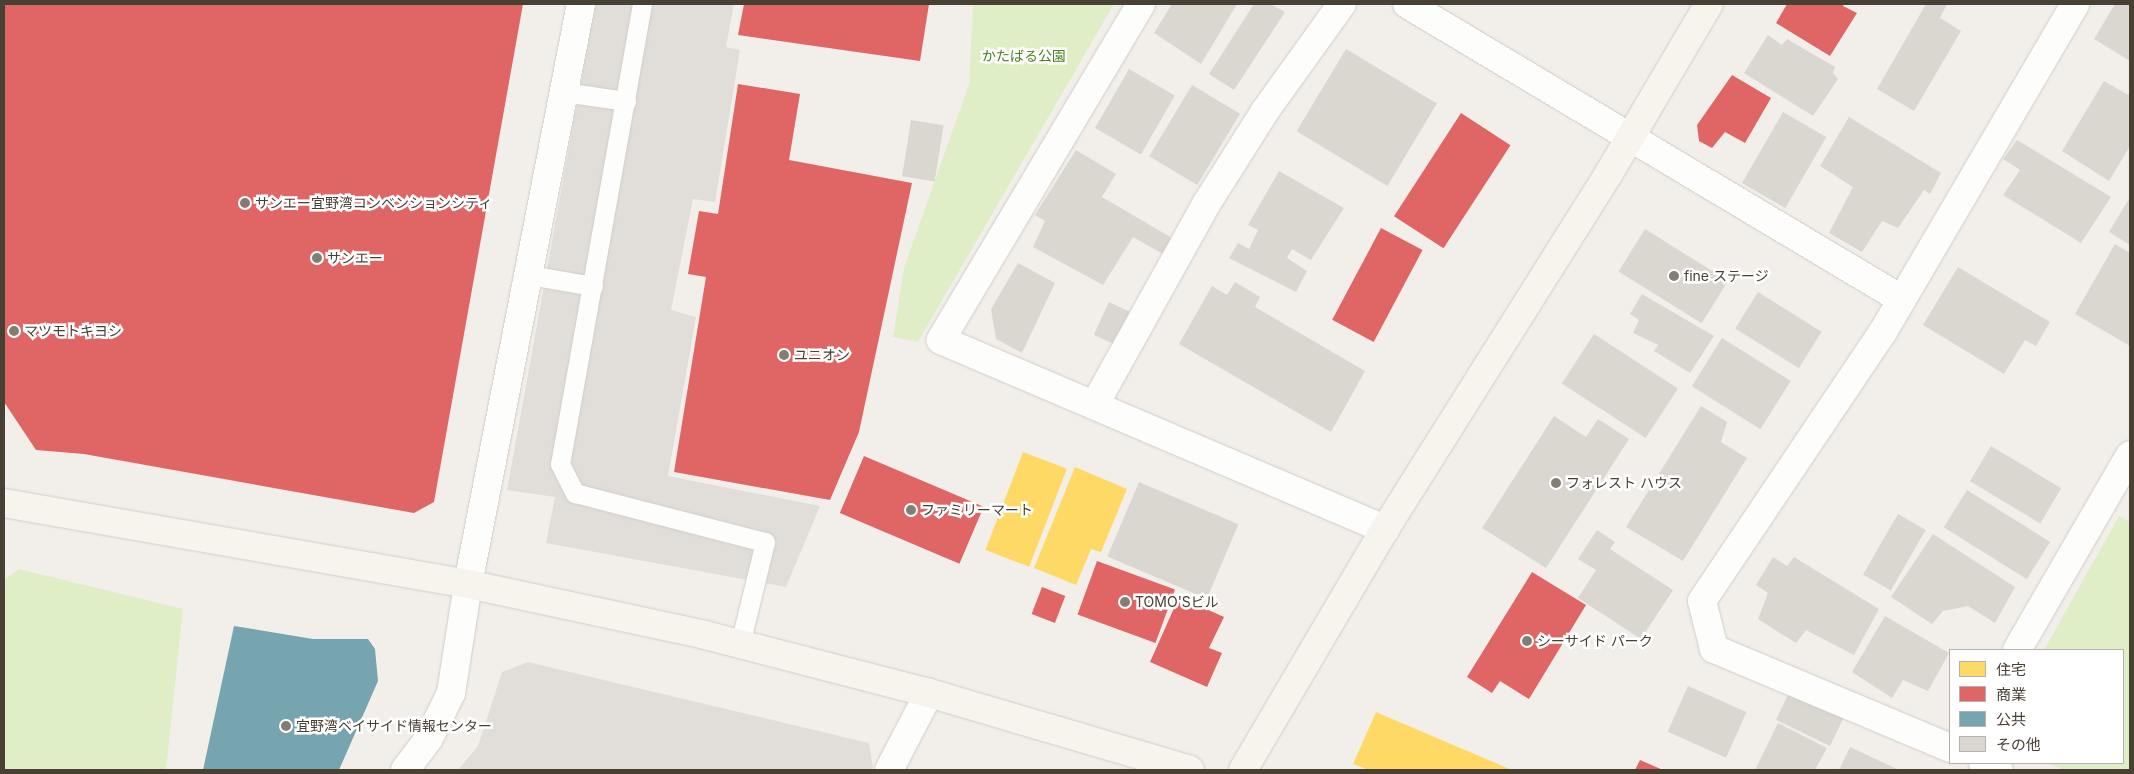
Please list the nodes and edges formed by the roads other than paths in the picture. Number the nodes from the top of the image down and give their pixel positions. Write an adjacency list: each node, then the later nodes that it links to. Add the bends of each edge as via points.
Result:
1 (580, 4): 8 (street)
2 (642, 4): 9 (lane)
3 (1141, 4): 14 (street, via 941,340)
4 (1342, 4): 14 (street, via 1265,111 1205,206)
5 (1407, 4): 10 (street)
6 (1709, 4): 10 (street)
7 (2075, 4): 13 (street)
8 (564, 92): 9 (lane); 11 (street)
9 (626, 101): 12 (lane)
10 (1630, 138): 13 (street); 17 (street)
11 (529, 275): 12 (lane); 18 (street)
12 (593, 286): 19 (lane, via 560,464 575,493 765,542)
13 (1901, 299): 22 (street, via 1884,330 1702,601 1714,649)
14 (1095, 404): 17 (street)
15 (2130, 455): 20 (street)
16 (4, 503): 18 (street)
17 (1385, 529): 27 (street)
18 (468, 584): 19 (street); 24 (street, via 451,693 429,738)
19 (740, 644): 21 (street)
20 (2018, 649)
21 (929, 693): 25 (street); 26 (street)
22 (1949, 748)
23 (1985, 764): 28 (street)
24 (405, 770)
25 (889, 770)
26 (1190, 770)
27 (1243, 770)
28 (1999, 770)

